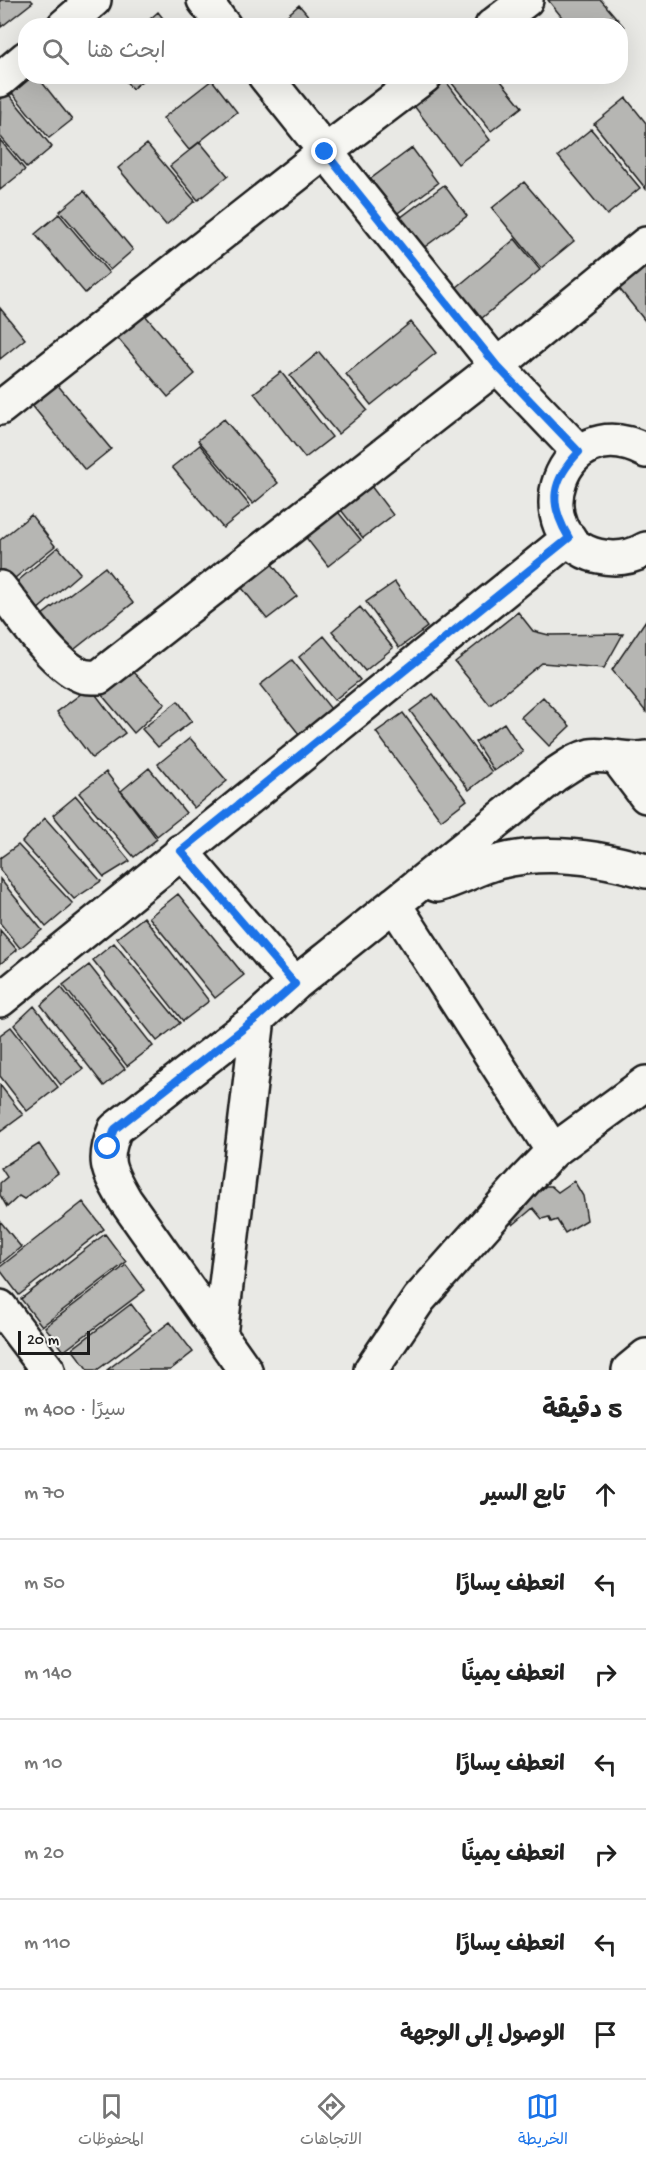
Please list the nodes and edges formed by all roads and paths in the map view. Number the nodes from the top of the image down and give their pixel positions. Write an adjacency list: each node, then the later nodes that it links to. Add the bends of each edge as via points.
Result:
1 (94, 0): 4 (street)
2 (204, 0): 5 (street)
3 (526, 0): 6 (street)
4 (73, 18)
5 (218, 18)
6 (502, 18)
7 (18, 65): 8 (street)
8 (0, 80)
9 (271, 84): 11 (street)
10 (414, 84): 11 (street)
11 (325, 152): 13 (street); 14 (street)
12 (646, 244): 13 (street)
13 (497, 366): 16 (street); 19 (street, via 99,677 82,676 67,667)
14 (0, 408)
15 (646, 451): 16 (street, via 615,441)
16 (579, 452): 17 (street, via 557,484 555,503)
17 (569, 538): 18 (street, via 580,548 609,558 624,558); 22 (street)
18 (646, 549)
19 (0, 588)
20 (632, 759): 21 (street); 24 (street, via 592,756 578,760)
21 (646, 796)
22 (181, 851): 26 (street); 27 (street)
23 (646, 871): 24 (street, via 588,858 536,855 495,862 437,885)
24 (426, 878): 25 (street)
25 (394, 904): 26 (street); 30 (street)
26 (295, 984): 28 (street)
27 (0, 1000)
28 (258, 1017): 32 (street); 32 (street, via 115,1129 108,1147 107,1162 125,1200)
29 (646, 1083): 30 (street)
30 (553, 1151): 34 (street, via 419,1299 395,1332)
31 (0, 1307): 35 (street)
32 (220, 1335): 36 (street)
33 (646, 1356): 37 (street)
34 (383, 1366)
35 (48, 1370)
36 (245, 1370)
37 (629, 1370)

